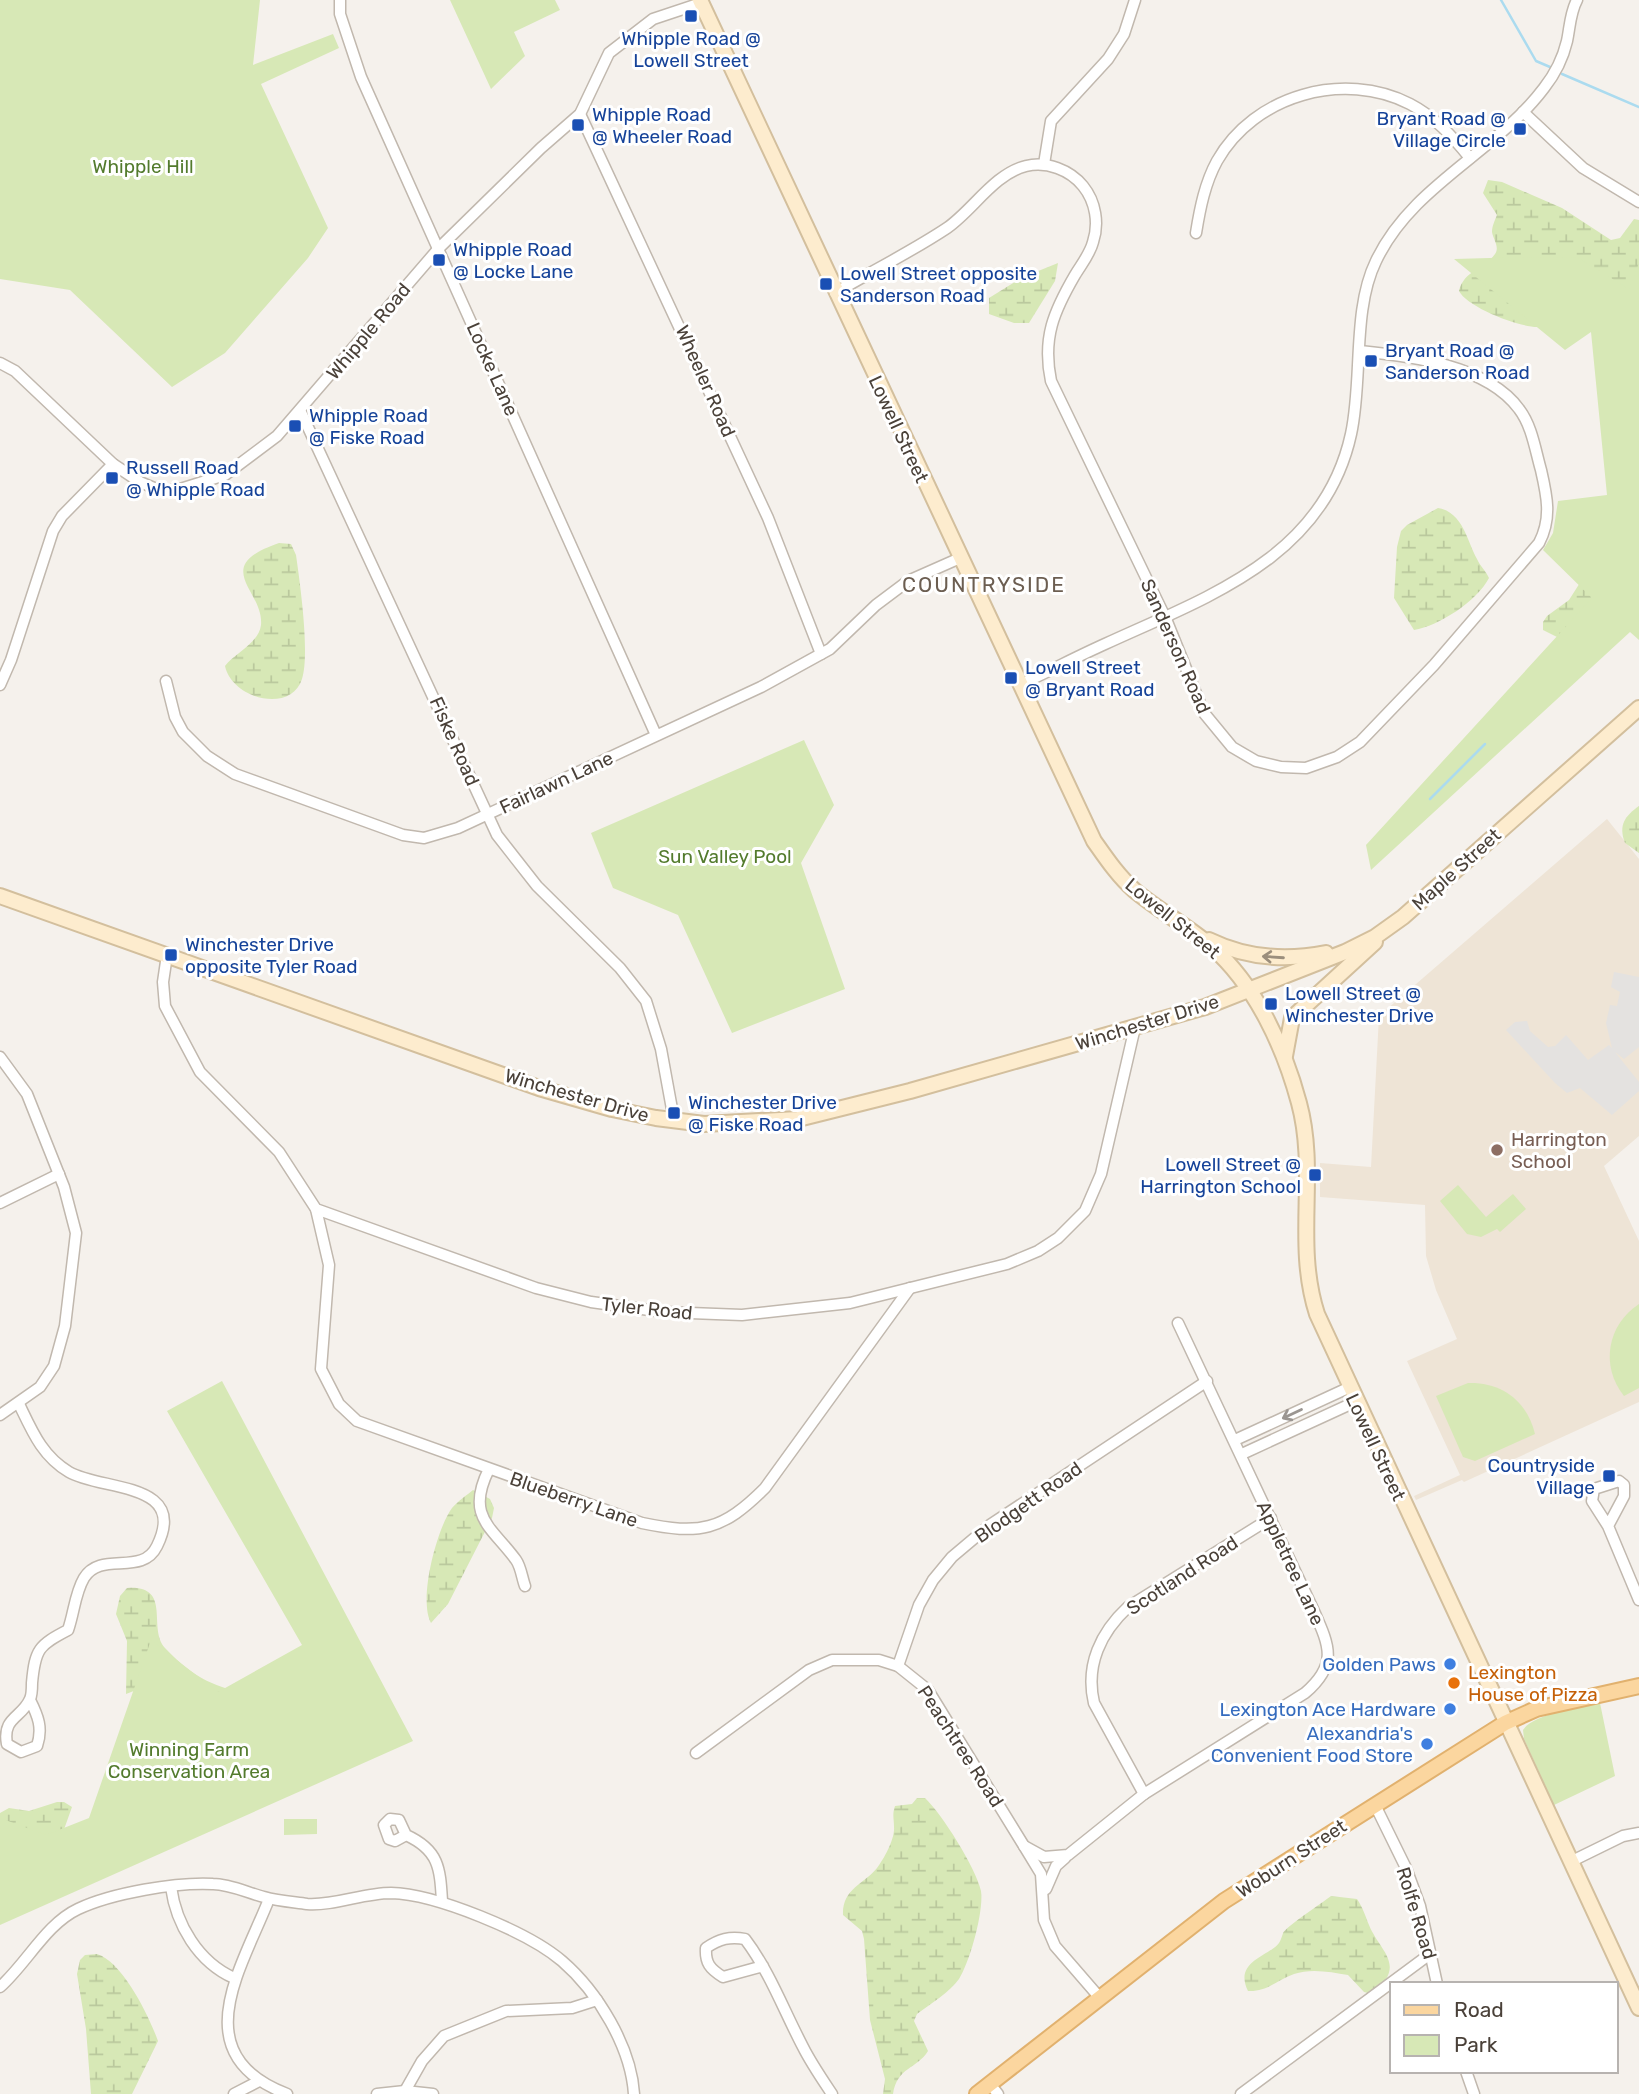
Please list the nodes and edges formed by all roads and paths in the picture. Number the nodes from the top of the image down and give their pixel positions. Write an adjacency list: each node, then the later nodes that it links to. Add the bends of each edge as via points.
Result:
1 (340, 0): 11 (street, Locke Lane, via 360,77)
2 (1135, 0): 8 (street, via 1124,34 1108,59 1051,121)
3 (1577, 0): 5 (street, via 1559,65)
4 (701, 1): 6 (street, Whipple Road, via 653,19 609,53); 12 (main road, Lowell Street)
5 (1523, 112): 7 (street); 9 (street, via 1583,169)
6 (580, 114): 11 (street, Whipple Road); 19 (street, Wheeler Road, via 768,518)
7 (1470, 158): 10 (street, via 1435,120 1395,97 1350,89 1304,94 1263,113 1228,145 1206,188); 13 (street, via 1408,212 1385,244 1368,285)
8 (1044, 164): 12 (street, via 1009,173 947,228); 18 (street, Sanderson Road, via 1062,170 1083,186 1096,225 1090,250 1052,318 1047,344 1051,381)
9 (1639, 202)
10 (1196, 233)
11 (439, 248): 15 (street, Whipple Road); 24 (street, Locke Lane)
12 (835, 293): 17 (main road, Lowell Street)
13 (1360, 351): 18 (street, via 1351,435 1329,492 1313,518 1258,569); 18 (street, Sanderson Road, via 1442,364 1495,388 1512,401 1530,429 1546,490 1548,520 1539,543 1395,708 1360,742 1318,766 1268,765 1231,747 1204,713)
14 (0, 363): 16 (street, Whipple Road, via 41,394)
15 (300, 410): 16 (street, Whipple Road, via 247,460 225,475 191,488 154,488); 25 (street, Fiske Road)
16 (113, 464): 21 (street, via 52,531)
17 (960, 558): 19 (street, Fairlawn Lane, via 908,581); 22 (main road, Lowell Street)
18 (1166, 619): 22 (street)
19 (821, 654): 24 (street, Fairlawn Lane)
20 (166, 681): 25 (street, Fairlawn Lane, via 183,732 235,774 415,837 444,834)
21 (0, 685)
22 (1019, 685): 27 (main road, Lowell Street, via 1094,841 1128,884)
23 (1639, 708): 28 (main road, Maple Street)
24 (656, 735): 25 (street, Fairlawn Lane)
25 (488, 814): 35 (street, Fiske Road, via 515,862 620,968 646,1001 661,1049)
26 (0, 896): 30 (main road, Winchester Drive)
27 (1169, 916): 29 (main road, one-way to 27, via 1311,956 1261,956 1218,944); 31 (main road, Lowell Street, via 1214,948)
28 (1385, 931): 29 (main road, Maple Street); 34 (main road, via 1292,1018)
29 (1364, 943): 31 (main road, Maple Street)
30 (167, 955): 35 (main road, Winchester Drive, via 539,1088 611,1109); 38 (street, via 165,1006 200,1072 279,1152)
31 (1249, 991): 32 (main road, Winchester Drive); 34 (main road, Lowell Street)
32 (1135, 1027): 35 (main road, Winchester Drive, via 798,1119 704,1124); 39 (street, Tyler Road, via 1101,1174 1085,1211 1058,1238 1028,1255)
33 (0, 1057): 36 (street, via 27,1094)
34 (1285, 1060): 42 (main road, Lowell Street, via 1300,1106 1306,1146 1308,1279 1317,1314)
35 (674, 1120)
36 (59, 1174): 37 (street); 44 (street, via 76,1233 65,1326 54,1366 40,1387)
37 (0, 1203)
38 (316, 1209): 39 (street, Tyler Road, via 536,1289 615,1306 742,1315 850,1303); 48 (street, Blueberry Lane, via 329,1265 321,1369 328,1388 357,1421)
39 (910, 1288): 48 (street, Blueberry Lane, via 765,1488 718,1525 671,1529 642,1523)
40 (1178, 1323): 41 (street, Appletree Lane)
41 (1207, 1381): 46 (street, Appletree Lane); 53 (street, Blodgett Road, via 990,1525 952,1558 919,1605)
42 (1348, 1388): 43 (main road, Lowell Street); 46 (street, one-way to 46)
43 (1355, 1402): 47 (street); 56 (main road, Lowell Street)
44 (19, 1404): 45 (street); 55 (street, via 33,1436 58,1464 72,1474 149,1496 160,1506 163,1518 156,1549 144,1560 93,1568 84,1578 68,1630 43,1643 36,1654)
45 (0, 1415)
46 (1235, 1440): 47 (street, Appletree Lane)
47 (1242, 1454): 49 (street, Appletree Lane)
48 (489, 1469): 51 (street, via 481,1485 481,1511 489,1531 518,1562)
49 (1270, 1518): 58 (street, Scotland Road, via 1129,1607 1102,1637 1093,1667 1094,1703); 58 (street, Appletree Lane, via 1324,1634 1329,1661 1323,1675 1305,1693)
50 (1608, 1526): 50 (street, via 1598,1516 1591,1494 1606,1483 1622,1482 1624,1496); 52 (street)
51 (524, 1586)
52 (1639, 1600)
53 (898, 1666): 57 (street, Peachtree Road, via 879,1660 832,1660 809,1670); 62 (street, Peachtree Road, via 928,1690)
54 (1639, 1686): 56 (main road, Woburn Street, via 1536,1709)
55 (30, 1700): 55 (street, via 5,1733 7,1744 21,1752 37,1746 39,1738 38,1717)
56 (1505, 1723): 59 (main road, Woburn Street); 64 (main road, Lowell Street)
57 (696, 1753)
58 (1144, 1794): 63 (street, Appletree Lane)
59 (1375, 1805): 69 (street, Rolfe Road, via 1406,1868); 76 (main road, Woburn Street, via 1224,1902)
60 (1639, 1833): 64 (street)
61 (406, 1835): 68 (street, via 425,1843 440,1868)
62 (1024, 1846): 63 (street, via 1044,1857); 66 (street, Peachtree Road, via 1041,1874)
63 (1068, 1855): 66 (street, Appletree Lane, via 1052,1873)
64 (1570, 1862): 78 (main road, Lowell Street)
65 (171, 1886): 67 (street, via 215,1884); 71 (street, via 185,1933 215,1966); 75 (street, via 78,1909 58,1921)
66 (1045, 1894): 76 (street, Peachtree Road, via 1044,1920 1055,1946)
67 (269, 1899): 68 (street, via 311,1904 390,1893); 71 (street)
68 (442, 1900): 77 (street, via 561,1961)
69 (1430, 1954): 72 (street); 73 (street, Rolfe Road)
70 (763, 1966): 70 (street, via 745,1939 733,1937 706,1948 705,1960 723,1977); 88 (street, via 804,2051)
71 (233, 1978): 80 (street, via 227,2008 231,2038)
72 (1392, 1982)
73 (1437, 1982)
74 (1390, 1984): 90 (street)
75 (0, 1987)
76 (1100, 1998): 81 (main road, Woburn Street)
77 (597, 2000): 82 (street, via 572,2008 506,2011 444,2036); 87 (street, via 633,2078)
78 (1639, 2008)
79 (1467, 2073): 91 (street)
80 (259, 2081): 83 (street); 84 (street)
81 (994, 2089): 89 (main road, Woburn Street)
82 (405, 2091): 85 (street); 86 (street)
83 (234, 2094)
84 (288, 2094)
85 (377, 2094)
86 (433, 2094)
87 (634, 2094)
88 (832, 2094)
89 (977, 2094)
90 (1241, 2094)
91 (1474, 2094)

